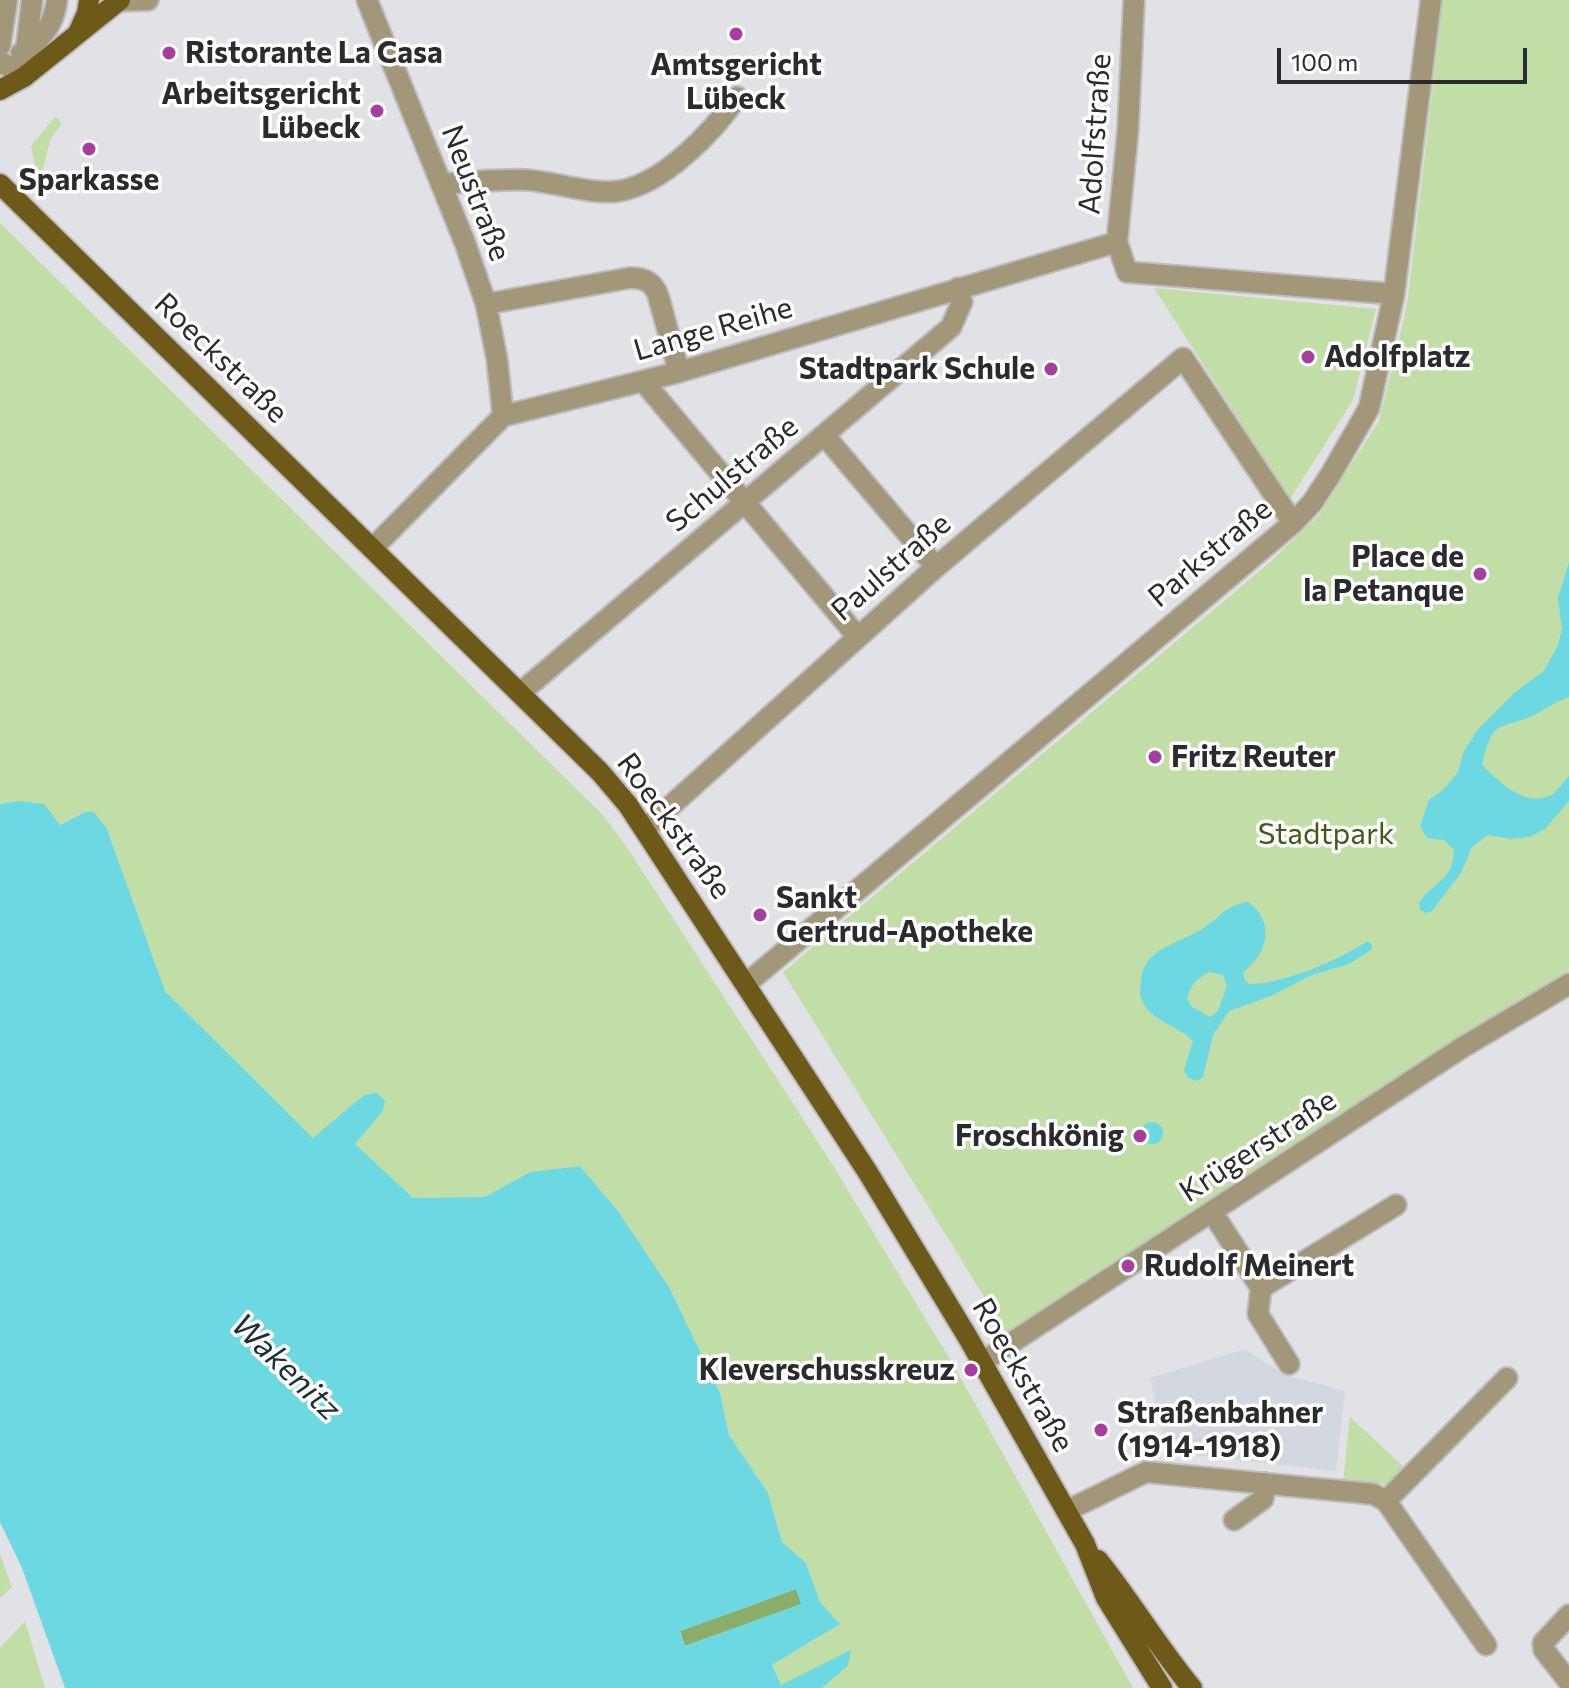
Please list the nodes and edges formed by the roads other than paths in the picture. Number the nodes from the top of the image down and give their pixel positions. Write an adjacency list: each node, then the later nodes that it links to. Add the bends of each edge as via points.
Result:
1 (7, 0): 13 (street)
2 (19, 0): 13 (street, via 13,43)
3 (32, 0): 12 (street)
4 (57, 0): 12 (street, via 44,36)
5 (89, 0): 11 (main road)
6 (148, 0): 10 (street)
7 (367, 0): 18 (street, Neustraße)
8 (1134, 0): 19 (street, Adolfstraße)
9 (1431, 0): 21 (street, Parkstraße)
10 (120, 1): 11 (main road)
11 (77, 37): 14 (main road)
12 (26, 50): 13 (street); 14 (street)
13 (1, 57): 14 (street)
14 (24, 77): 15 (main road)
15 (0, 90)
16 (737, 97): 18 (street, via 692,150 632,187 605,191 526,180)
17 (2, 182): 29 (main road, Roeckstraße)
18 (441, 184): 22 (street, Neustraße)
19 (1117, 242): 20 (street, Lange Reihe); 21 (street, Adolfstraße, via 1127,272)
20 (958, 288): 23 (street, Lange Reihe); 26 (street, Schulstraße, via 962,302 951,327)
21 (1394, 294): 28 (street, Parkstraße, via 1369,408 1312,503)
22 (486, 304): 23 (street, via 629,278 647,280 658,295); 25 (street, Neustraße)
23 (679, 372): 24 (street, Lange Reihe)
24 (643, 381): 25 (street, Lange Reihe); 27 (street)
25 (503, 416): 29 (street)
26 (824, 435): 27 (street, Schulstraße); 30 (street)
27 (745, 502): 31 (street); 32 (street, Schulstraße)
28 (1293, 523): 30 (street, Paulstraße, via 1183,358); 34 (street, Parkstraße)
29 (373, 548): 32 (main road, Roeckstraße)
30 (936, 567): 31 (street, Paulstraße)
31 (857, 636): 33 (street, Paulstraße)
32 (520, 693): 33 (main road, Roeckstraße, via 600,772)
33 (645, 829): 34 (main road, Roeckstraße)
34 (746, 984): 39 (main road, Roeckstraße)
35 (1569, 984): 37 (street, Krügerstraße)
36 (1396, 1205): 38 (street)
37 (1212, 1212): 38 (street); 39 (street, Krügerstraße)
38 (1261, 1288): 40 (street, via 1258,1314)
39 (982, 1362): 44 (main road, Roeckstraße)
40 (1289, 1364)
41 (1507, 1378): 43 (street)
42 (1265, 1483): 43 (street, via 1373,1494); 44 (street, via 1146,1472); 45 (street, via 1263,1499)
43 (1386, 1501): 48 (street)
44 (1066, 1511): 46 (main road, Roeckstraße)
45 (1234, 1520)
46 (1085, 1544): 50 (main road, Roeckstraße, via 1106,1598); 51 (main road, Roeckstraße)
47 (1569, 1615): 49 (street, via 1543,1643)
48 (1486, 1645)
49 (1569, 1682)
50 (1162, 1688)
51 (1192, 1688)

